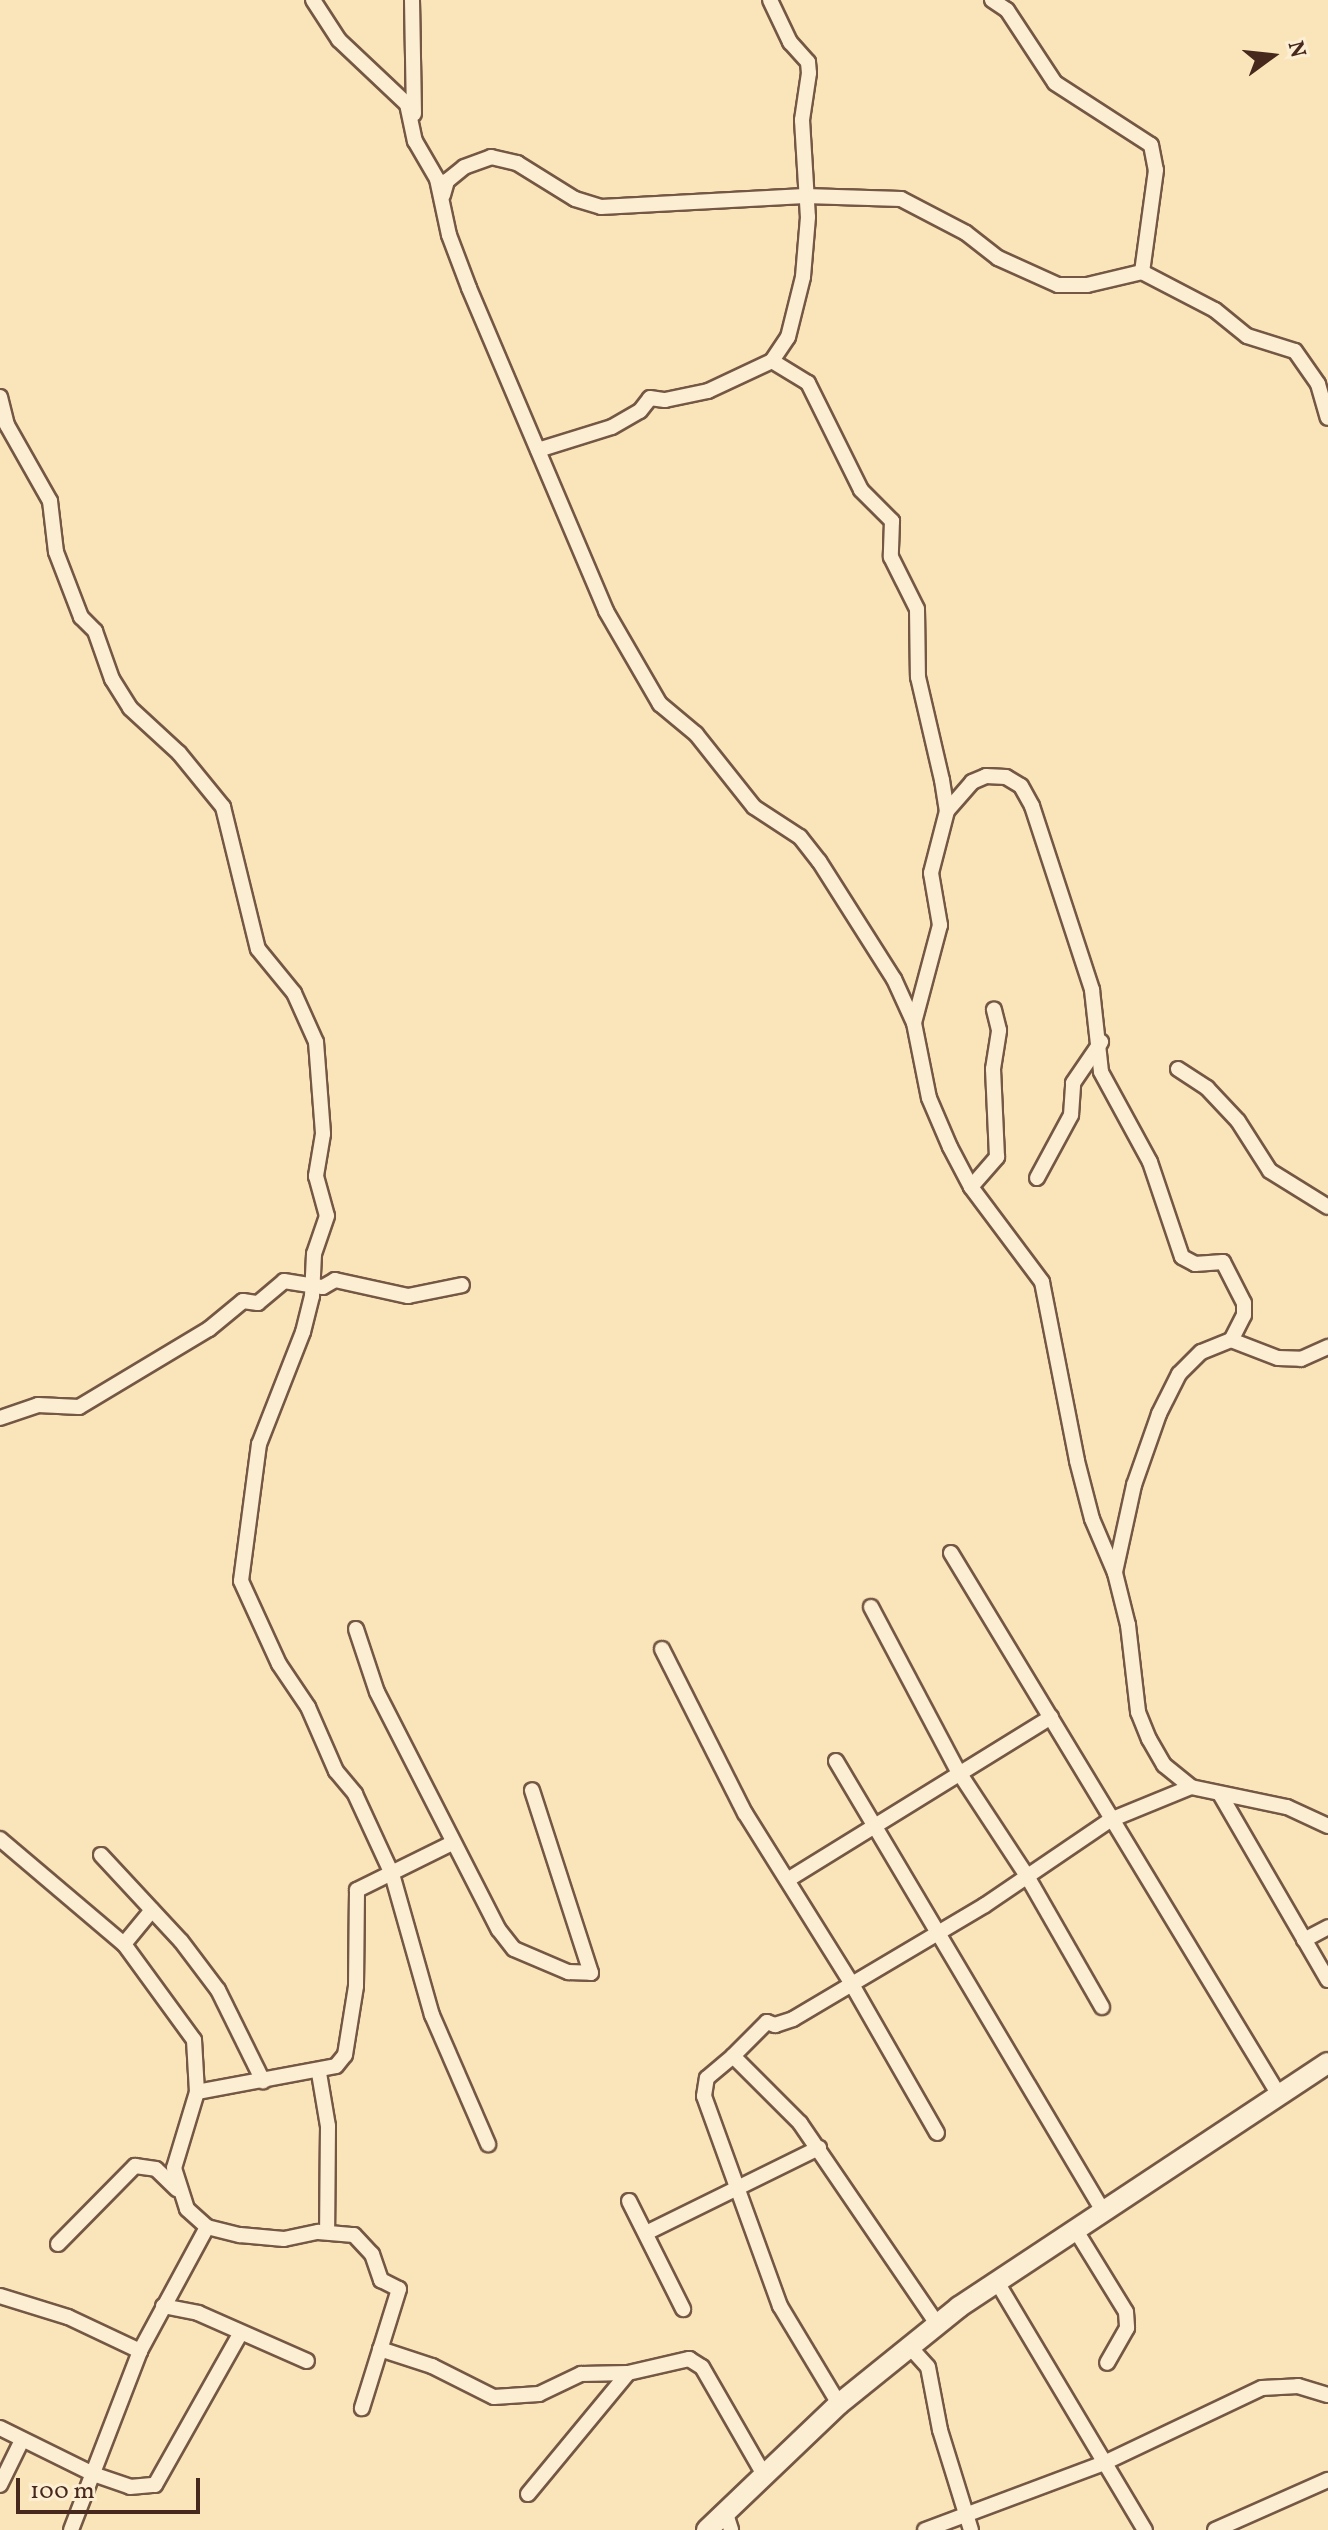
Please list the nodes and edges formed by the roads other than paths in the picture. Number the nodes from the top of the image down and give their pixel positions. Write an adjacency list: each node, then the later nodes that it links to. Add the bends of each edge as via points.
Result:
1 (313, 0): 5 (street, via 339,40 407,104)
2 (412, 0): 5 (street)
3 (770, 0): 7 (street, via 790,42 808,62 802,120)
4 (992, 0): 8 (street, via 1007,10 1055,83 1151,145 1156,170)
5 (414, 122): 6 (street, via 415,141)
6 (443, 195): 7 (street, via 447,181 464,167 491,157 517,163 575,199 601,207); 12 (street, via 459,262)
7 (805, 196): 8 (street, via 901,199 966,233 998,258 1058,285 1087,285); 9 (street, via 803,277 788,337)
8 (1142, 272): 11 (street, via 1215,310 1247,336 1295,351 1318,384)
9 (772, 361): 12 (street, via 708,391 650,398 640,411 612,427); 13 (street, via 808,383 861,490 892,521 891,557 917,609 918,677)
10 (0, 397): 22 (street, via 7,425 50,501 56,552 81,617 95,631 112,679 130,708 179,753 223,807 258,949 294,993 316,1042 323,1134 316,1176 327,1216 314,1254)
11 (1328, 418)
12 (538, 450): 15 (street, via 606,611 660,704 696,734 754,807 800,837 894,979)
13 (947, 811): 15 (street, via 931,873 940,925 937,949); 16 (street, via 972,782 986,776 1006,777 1021,786 1092,990)
14 (994, 1010): 19 (street, via 999,1030 993,1069 997,1157)
15 (914, 1023): 19 (street, via 929,1098)
16 (1101, 1042): 18 (street, via 1073,1083 1071,1115); 23 (street, via 1101,1072 1150,1162 1182,1257 1195,1264 1214,1260 1228,1267 1244,1315)
17 (1178, 1069): 20 (street, via 1207,1088 1238,1121 1270,1171)
18 (1037, 1178)
19 (971, 1187): 27 (street, via 1042,1282 1077,1461 1092,1519)
20 (1328, 1207)
21 (462, 1285): 22 (street, via 408,1296 335,1280)
22 (312, 1287): 25 (street, via 284,1281 258,1303 243,1301 209,1329 79,1407 38,1405); 43 (street, via 303,1332 259,1444 241,1581 279,1664 313,1716 336,1771 355,1794)
23 (1231, 1340): 24 (street, via 1278,1358 1301,1359); 27 (street, via 1201,1352 1179,1374 1134,1485)
24 (1328, 1347)
25 (0, 1418)
26 (951, 1553): 31 (street)
27 (1115, 1573): 34 (street, via 1128,1625 1138,1712 1164,1765)
28 (871, 1607): 33 (street)
29 (356, 1629): 41 (street, via 377,1692)
30 (662, 1649): 45 (street, via 716,1761)
31 (1051, 1717): 33 (street); 37 (street)
32 (836, 1761): 38 (street)
33 (958, 1771): 38 (street); 44 (street)
34 (1191, 1787): 36 (street); 37 (street)
35 (532, 1790): 41 (street, via 591,1973 568,1972 514,1949)
36 (1220, 1794): 39 (street, via 1287,1807); 49 (street)
37 (1110, 1820): 44 (street); 59 (street)
38 (874, 1825): 45 (street); 48 (street)
39 (1328, 1826)
40 (0, 1839): 50 (street)
41 (452, 1843): 43 (street)
42 (101, 1855): 46 (street)
43 (392, 1874): 56 (street, via 357,1890 360,1934 345,2055); 61 (street, via 432,2015)
44 (1027, 1876): 48 (street); 53 (street)
45 (789, 1879): 52 (street)
46 (152, 1910): 50 (street); 57 (street, via 218,1990)
47 (1328, 1927): 49 (street)
48 (939, 1931): 52 (street); 66 (street)
49 (1304, 1940): 51 (street)
50 (124, 1944): 58 (street, via 194,2040)
51 (1328, 1980)
52 (850, 1981): 54 (street, via 793,2019 767,2022); 60 (street)
53 (1102, 2007)
54 (733, 2056): 62 (street); 64 (street, via 702,2086)
55 (1328, 2063): 59 (main road)
56 (319, 2073): 57 (street); 69 (street, via 328,2126)
57 (263, 2081): 58 (street)
58 (197, 2092): 63 (street, via 174,2168)
59 (1279, 2095): 66 (main road)
60 (937, 2133)
61 (488, 2144)
62 (819, 2148): 64 (street); 76 (street)
63 (177, 2189): 67 (street, via 187,2209); 71 (street, via 156,2169 135,2166)
64 (734, 2190): 70 (street); 85 (street, via 780,2306)
65 (629, 2201): 70 (street)
66 (1103, 2211): 68 (main road)
67 (207, 2227): 69 (street, via 284,2239); 74 (street)
68 (1075, 2229): 72 (main road); 82 (street, via 1126,2312 1127,2328)
69 (327, 2232): 79 (street, via 354,2235 372,2254 381,2280 399,2289)
70 (646, 2233): 75 (street)
71 (58, 2244)
72 (997, 2282): 76 (main road); 89 (street)
73 (0, 2296): 80 (street, via 68,2317)
74 (163, 2306): 77 (street, via 198,2313); 80 (street)
75 (683, 2309)
76 (937, 2324): 78 (main road)
77 (240, 2334): 81 (street); 91 (street, via 155,2485 130,2487)
78 (909, 2346): 85 (main road); 95 (street, via 928,2367)
79 (380, 2349): 83 (street, via 432,2366 494,2397 539,2394 581,2374); 86 (street)
80 (140, 2351): 91 (street)
81 (307, 2361)
82 (1107, 2363)
83 (628, 2373): 90 (street, via 696,2361); 94 (street)
84 (1328, 2395): 89 (street, via 1298,2386 1262,2388)
85 (839, 2404): 90 (main road)
86 (362, 2408)
87 (0, 2428): 88 (street)
88 (22, 2440): 91 (street); 93 (street)
89 (1104, 2463): 95 (street); 101 (street)
90 (763, 2473): 96 (main road)
91 (93, 2474): 97 (street)
92 (1328, 2480): 102 (street)
93 (0, 2485)
94 (528, 2494)
95 (963, 2514): 99 (street); 100 (street)
96 (728, 2520): 98 (main road)
97 (71, 2530)
98 (707, 2530)
99 (925, 2530)
100 (971, 2530)
101 (1145, 2530)
102 (1215, 2530)

